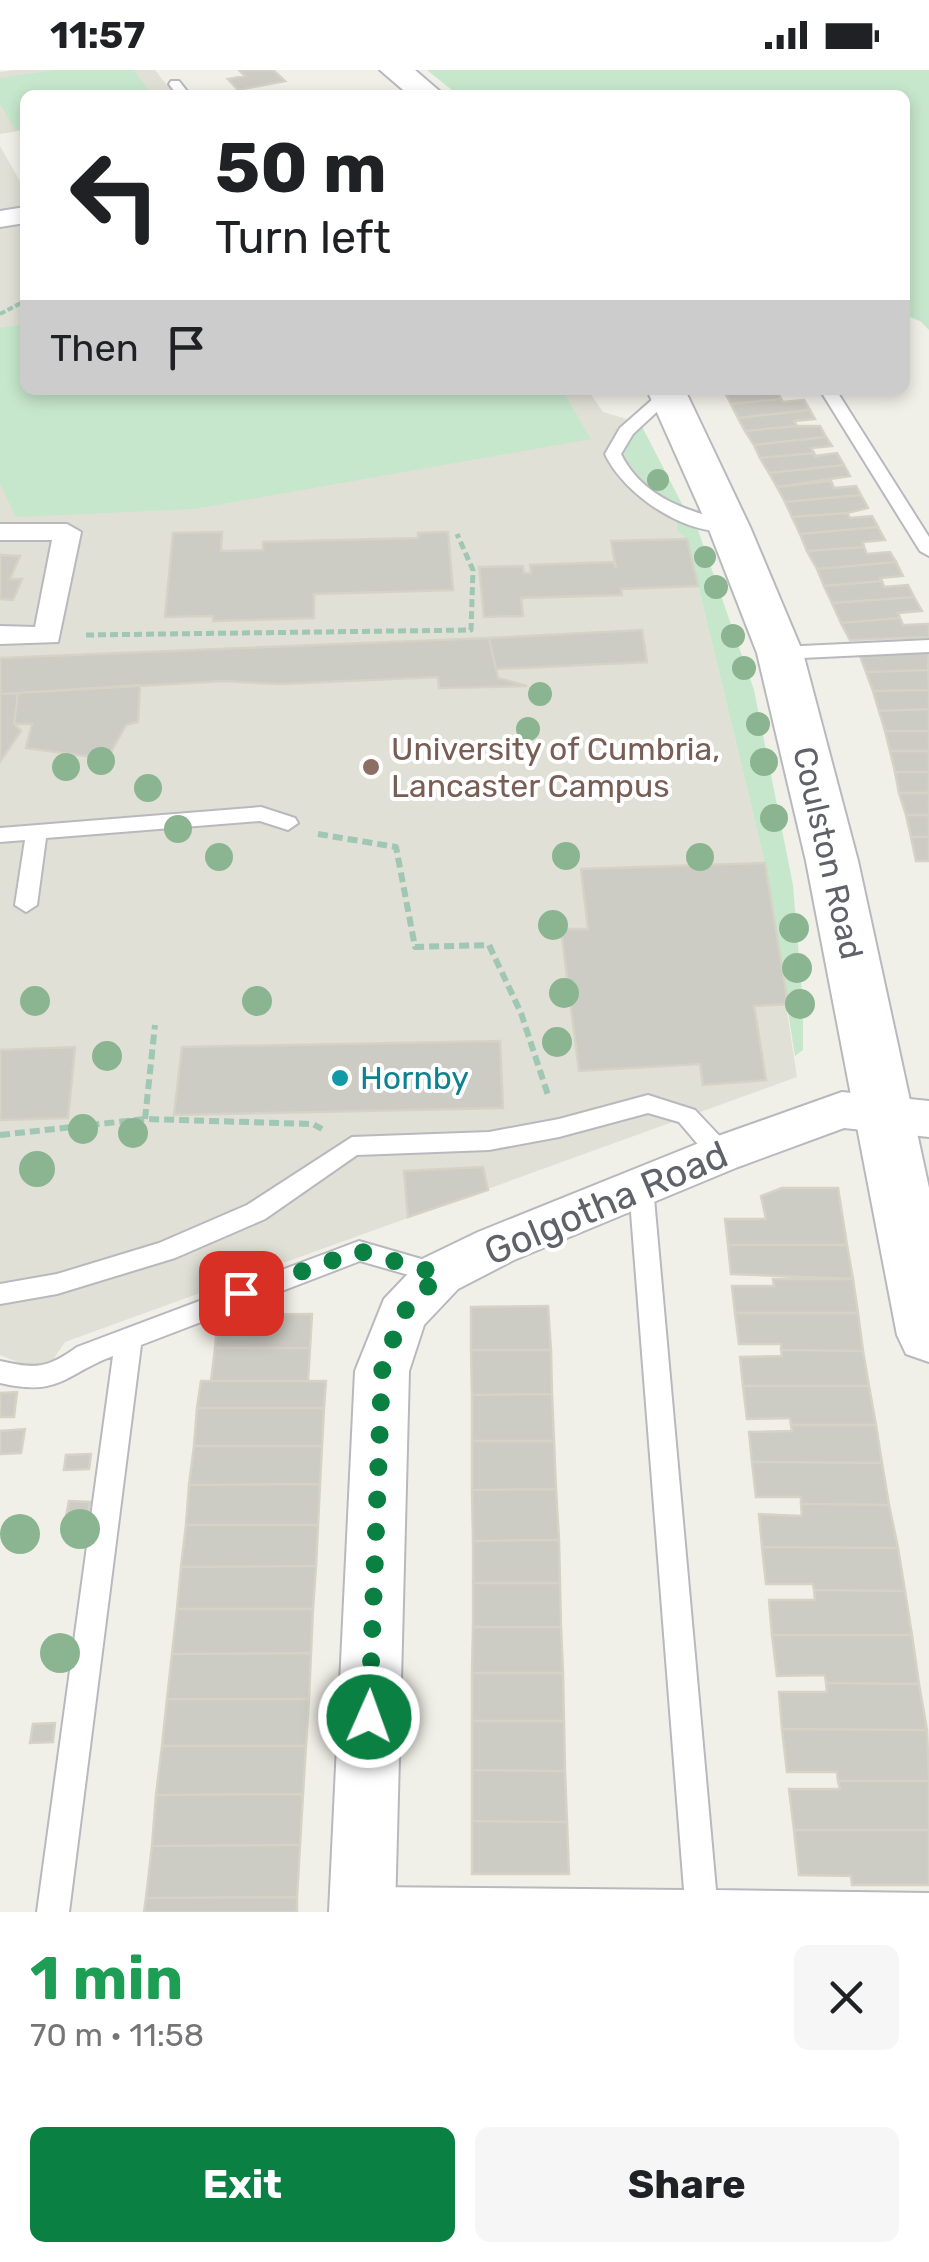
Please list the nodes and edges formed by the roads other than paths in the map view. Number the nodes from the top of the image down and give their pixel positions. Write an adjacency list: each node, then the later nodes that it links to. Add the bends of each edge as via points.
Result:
1 (395, 70): 2 (street)
2 (422, 90)
3 (664, 395): 6 (lane, via 626,431 613,454 618,468 664,508)
4 (668, 395): 6 (street, Coulston Road)
5 (831, 395): 8 (lane)
6 (729, 527): 11 (street, Coulston Road)
7 (0, 532): 9 (street, via 67,532 48,636)
8 (929, 551)
9 (0, 635)
10 (929, 646): 11 (lane)
11 (780, 652): 16 (street, Coulston Road, via 832,861)
12 (288, 823): 13 (lane, via 261,814)
13 (36, 834): 14 (lane); 15 (lane)
14 (0, 836)
15 (26, 904)
16 (907, 1116): 17 (street, Golgotha Road, via 842,1110); 21 (street, Coulston Road)
17 (721, 1154): 18 (street, Golgotha Road); 20 (lane, via 687,1116 648,1104 488,1140 352,1146 256,1212 184,1243 57,1284)
18 (618, 1196): 19 (street, Golgotha Road); 26 (lane)
19 (440, 1274): 22 (lane, via 359,1251); 24 (street, Golgotha Road, via 402,1314 382,1371)
20 (0, 1294)
21 (929, 1335)
22 (129, 1338): 23 (lane, via 36,1381); 27 (lane)
23 (0, 1372)
24 (362, 1907): 26 (lane)
25 (929, 1909): 26 (lane)
26 (701, 1910)
27 (52, 1912)

